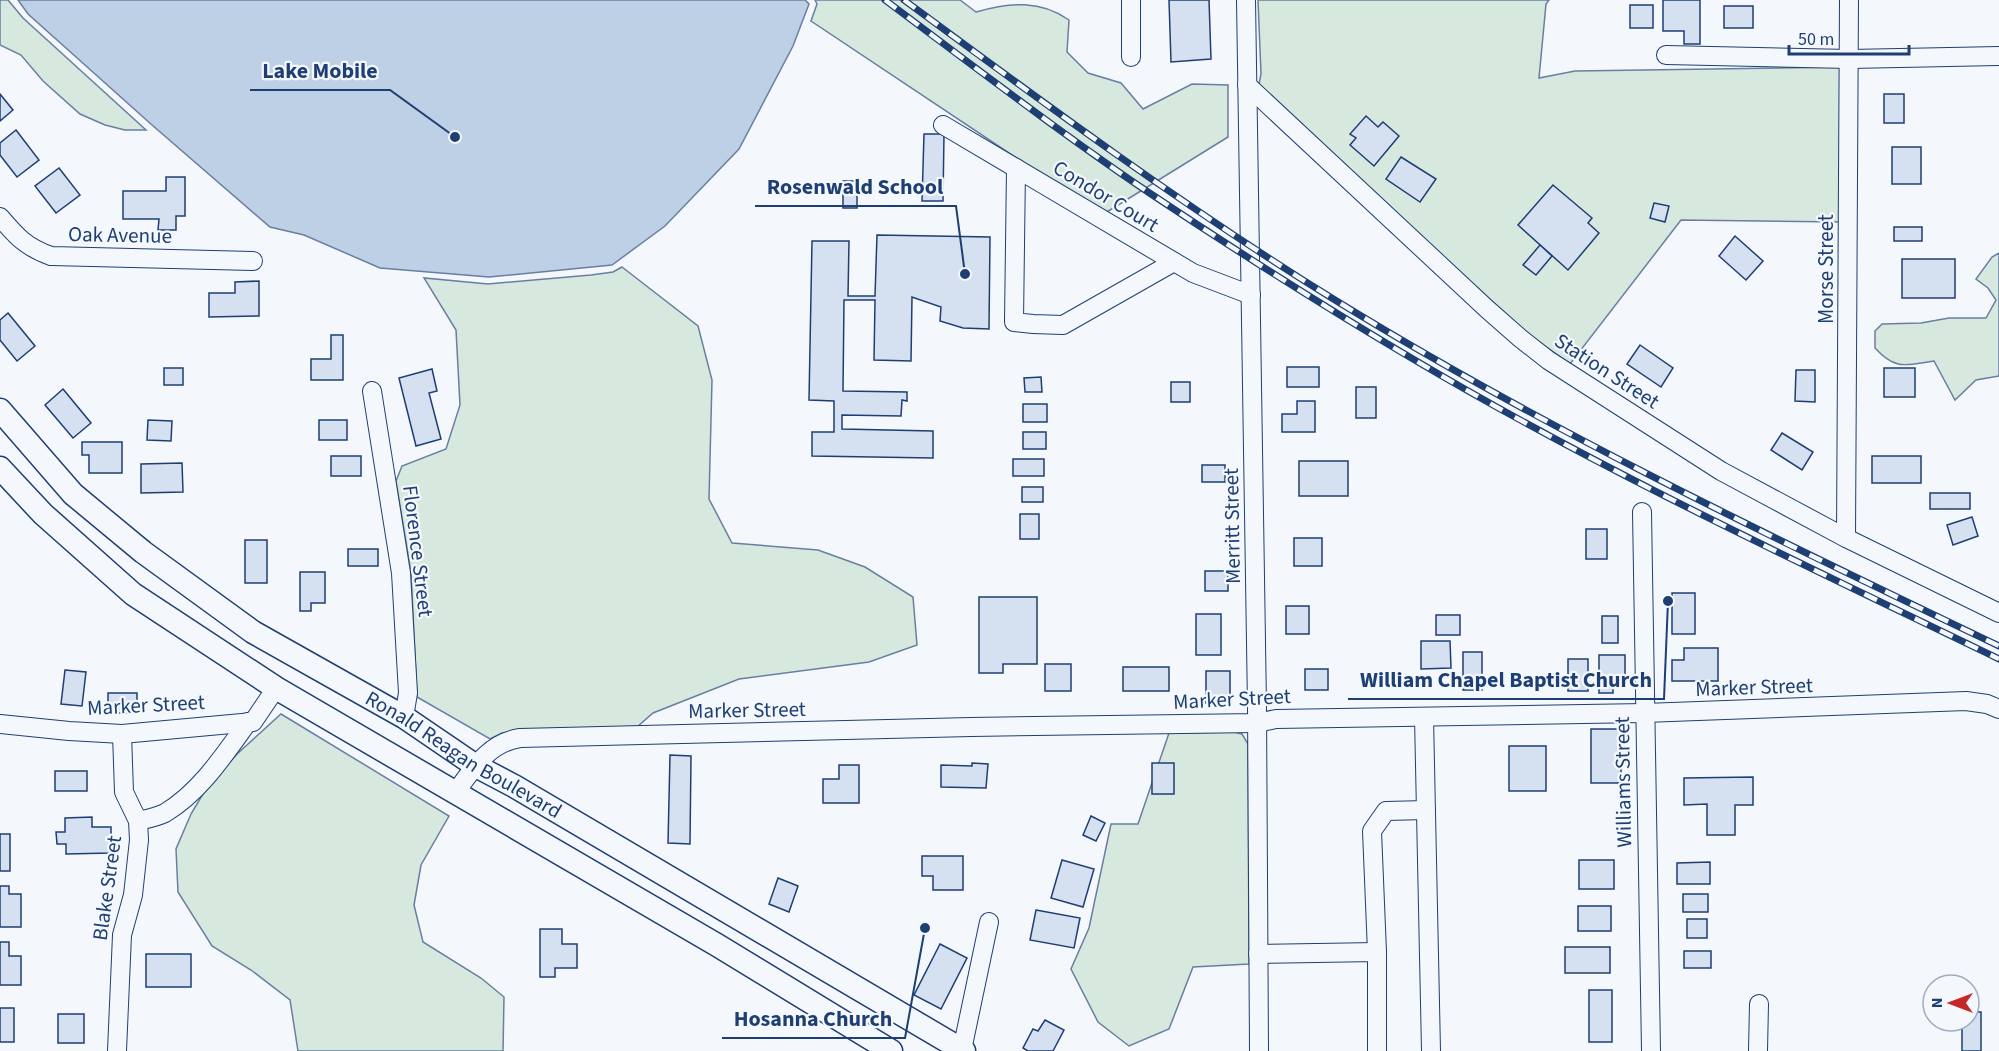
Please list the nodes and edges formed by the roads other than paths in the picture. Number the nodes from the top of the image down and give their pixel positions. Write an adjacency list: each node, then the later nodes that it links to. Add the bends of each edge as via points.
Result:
1 (1131, 0): 6 (street)
2 (1246, 0): 8 (street, Merritt Street)
3 (1849, 0): 7 (street, Morse Street)
4 (1666, 55): 7 (street)
5 (1999, 56): 7 (street)
6 (1131, 57)
7 (1850, 58): 19 (street, Morse Street)
8 (1247, 85): 14 (street, Merritt Street); 19 (street, Station Street, via 1420,248 1541,355 1721,471)
9 (943, 125): 10 (street, Condor Court)
10 (1016, 168): 13 (street, Condor Court); 13 (street, via 1014,322 1063,325)
11 (0, 217): 12 (street, Oak Avenue, via 32,249 51,256)
12 (253, 261)
13 (1174, 262): 14 (street, Condor Court)
14 (1251, 295): 27 (street, Merritt Street)
15 (372, 391): 24 (street, Florence Street, via 401,573 408,693)
16 (0, 410): 24 (main road, Ronald Reagan Boulevard, via 73,494 143,552 253,632)
17 (0, 468): 21 (main road, Ronald Reagan Boulevard, via 43,514 133,594)
18 (1642, 512): 23 (street, Williams Street)
19 (1846, 538): 20 (street, Station Street)
20 (1999, 613)
21 (276, 688): 26 (street, via 253,722); 31 (main road, Ronald Reagan Boulevard)
22 (1999, 709): 23 (street, Marker Street, via 1966,701)
23 (1644, 713): 25 (street, Marker Street); 44 (street, Williams Street)
24 (404, 717): 30 (main road, Ronald Reagan Boulevard)
25 (1424, 717): 27 (street, Marker Street, via 1276,719); 32 (street)
26 (248, 722): 29 (street, Marker Street); 33 (street, via 186,799 162,814)
27 (1257, 723): 30 (street, Marker Street, via 520,738 497,744); 36 (street, Merritt Street)
28 (0, 724): 29 (street, Marker Street)
29 (122, 734): 33 (street, Blake Street, via 124,792)
30 (476, 766): 31 (street, Marker Street); 38 (main road, Ronald Reagan Boulevard)
31 (455, 793): 40 (main road, Ronald Reagan Boulevard)
32 (1426, 810): 35 (street, via 1386,811 1372,831); 43 (street)
33 (138, 821): 39 (street, Blake Street, via 133,896 122,934)
34 (988, 922): 38 (street)
35 (1377, 952): 36 (street); 42 (street)
36 (1258, 954): 41 (street, Merritt Street)
37 (1759, 1004): 45 (street)
38 (962, 1050)
39 (117, 1051)
40 (891, 1051)
41 (1258, 1051)
42 (1377, 1051)
43 (1431, 1051)
44 (1651, 1051)
45 (1758, 1051)

